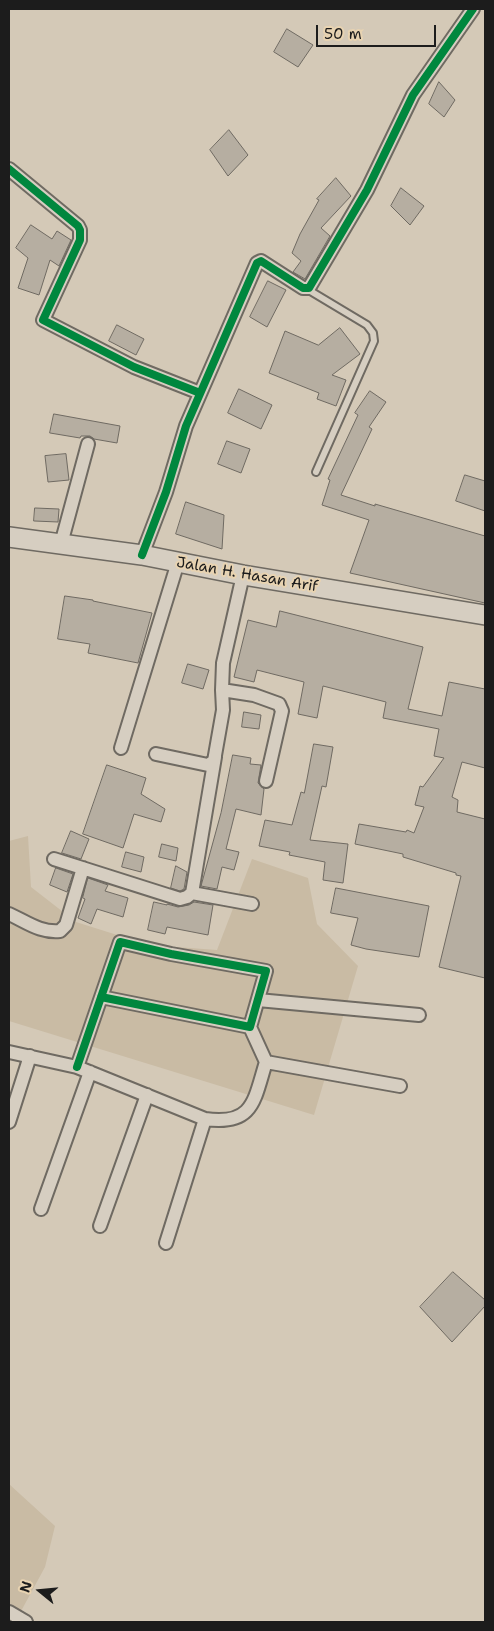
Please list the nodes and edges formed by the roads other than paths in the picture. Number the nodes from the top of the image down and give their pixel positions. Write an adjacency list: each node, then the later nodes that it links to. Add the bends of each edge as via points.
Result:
1 (473, 9): 3 (street, via 413,95 368,190)
2 (9, 169): 4 (street, via 80,230 80,240 43,320 134,367)
3 (307, 289): 4 (street, via 259,261); 6 (lane, via 367,325 374,341)
4 (200, 393): 9 (street)
5 (88, 444): 8 (street)
6 (316, 472)
7 (9, 536): 8 (main road, Jalan H. Hasan Arif)
8 (61, 544): 9 (main road, Jalan H. Hasan Arif)
9 (142, 555): 10 (main road, Jalan H. Hasan Arif)
10 (178, 562): 11 (main road, Jalan H. Hasan Arif); 14 (street)
11 (243, 575): 12 (main road, Jalan H. Hasan Arif); 13 (street, via 223,663)
12 (485, 616)
13 (222, 690): 16 (street, via 223,710); 17 (street, via 254,695 279,704 282,711)
14 (121, 748)
15 (156, 754): 16 (street, via 208,765)
16 (215, 757): 20 (street)
17 (266, 781)
18 (54, 859): 19 (street)
19 (84, 868): 20 (street, via 180,899); 22 (street, via 66,925 60,931 36,928)
20 (192, 893): 21 (street)
21 (252, 904)
22 (9, 914)
23 (102, 997): 24 (street, via 120,942 266,971); 26 (street); 30 (street)
24 (258, 1000): 25 (street); 26 (street)
25 (419, 1015)
26 (250, 1027): 29 (street)
27 (9, 1052): 28 (street)
28 (30, 1056): 30 (street); 35 (street)
29 (266, 1062): 32 (street); 34 (street, via 251,1108 234,1119)
30 (77, 1067): 31 (street)
31 (90, 1072): 33 (street); 36 (street)
32 (400, 1086)
33 (147, 1095): 34 (street); 37 (street)
34 (205, 1119): 38 (street)
35 (9, 1122)
36 (41, 1210)
37 (100, 1226)
38 (166, 1243)
39 (9, 1612): 40 (street)
40 (26, 1622)

